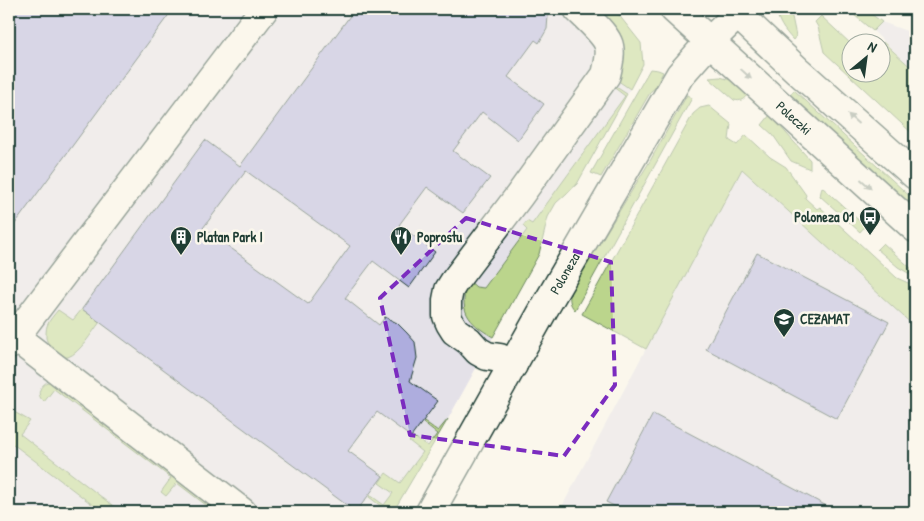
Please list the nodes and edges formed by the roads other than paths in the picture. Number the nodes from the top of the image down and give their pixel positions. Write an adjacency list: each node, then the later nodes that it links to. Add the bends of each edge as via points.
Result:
1 (264, 9): 8 (street)
2 (578, 9): 9 (street, via 608,44 606,75 449,290 447,316 455,330 469,341 483,342)
3 (674, 9): 5 (street, Poleczki)
4 (738, 11): 5 (street, Poloneza); 6 (street, one-way to 4, via 797,70)
5 (710, 41): 7 (street, Poleczki, one-way to 7); 9 (street, Poloneza, via 680,76)
6 (915, 175)
7 (915, 228)
8 (12, 341): 10 (street)
9 (506, 361): 11 (street, Poloneza)
10 (242, 512)
11 (430, 512)

